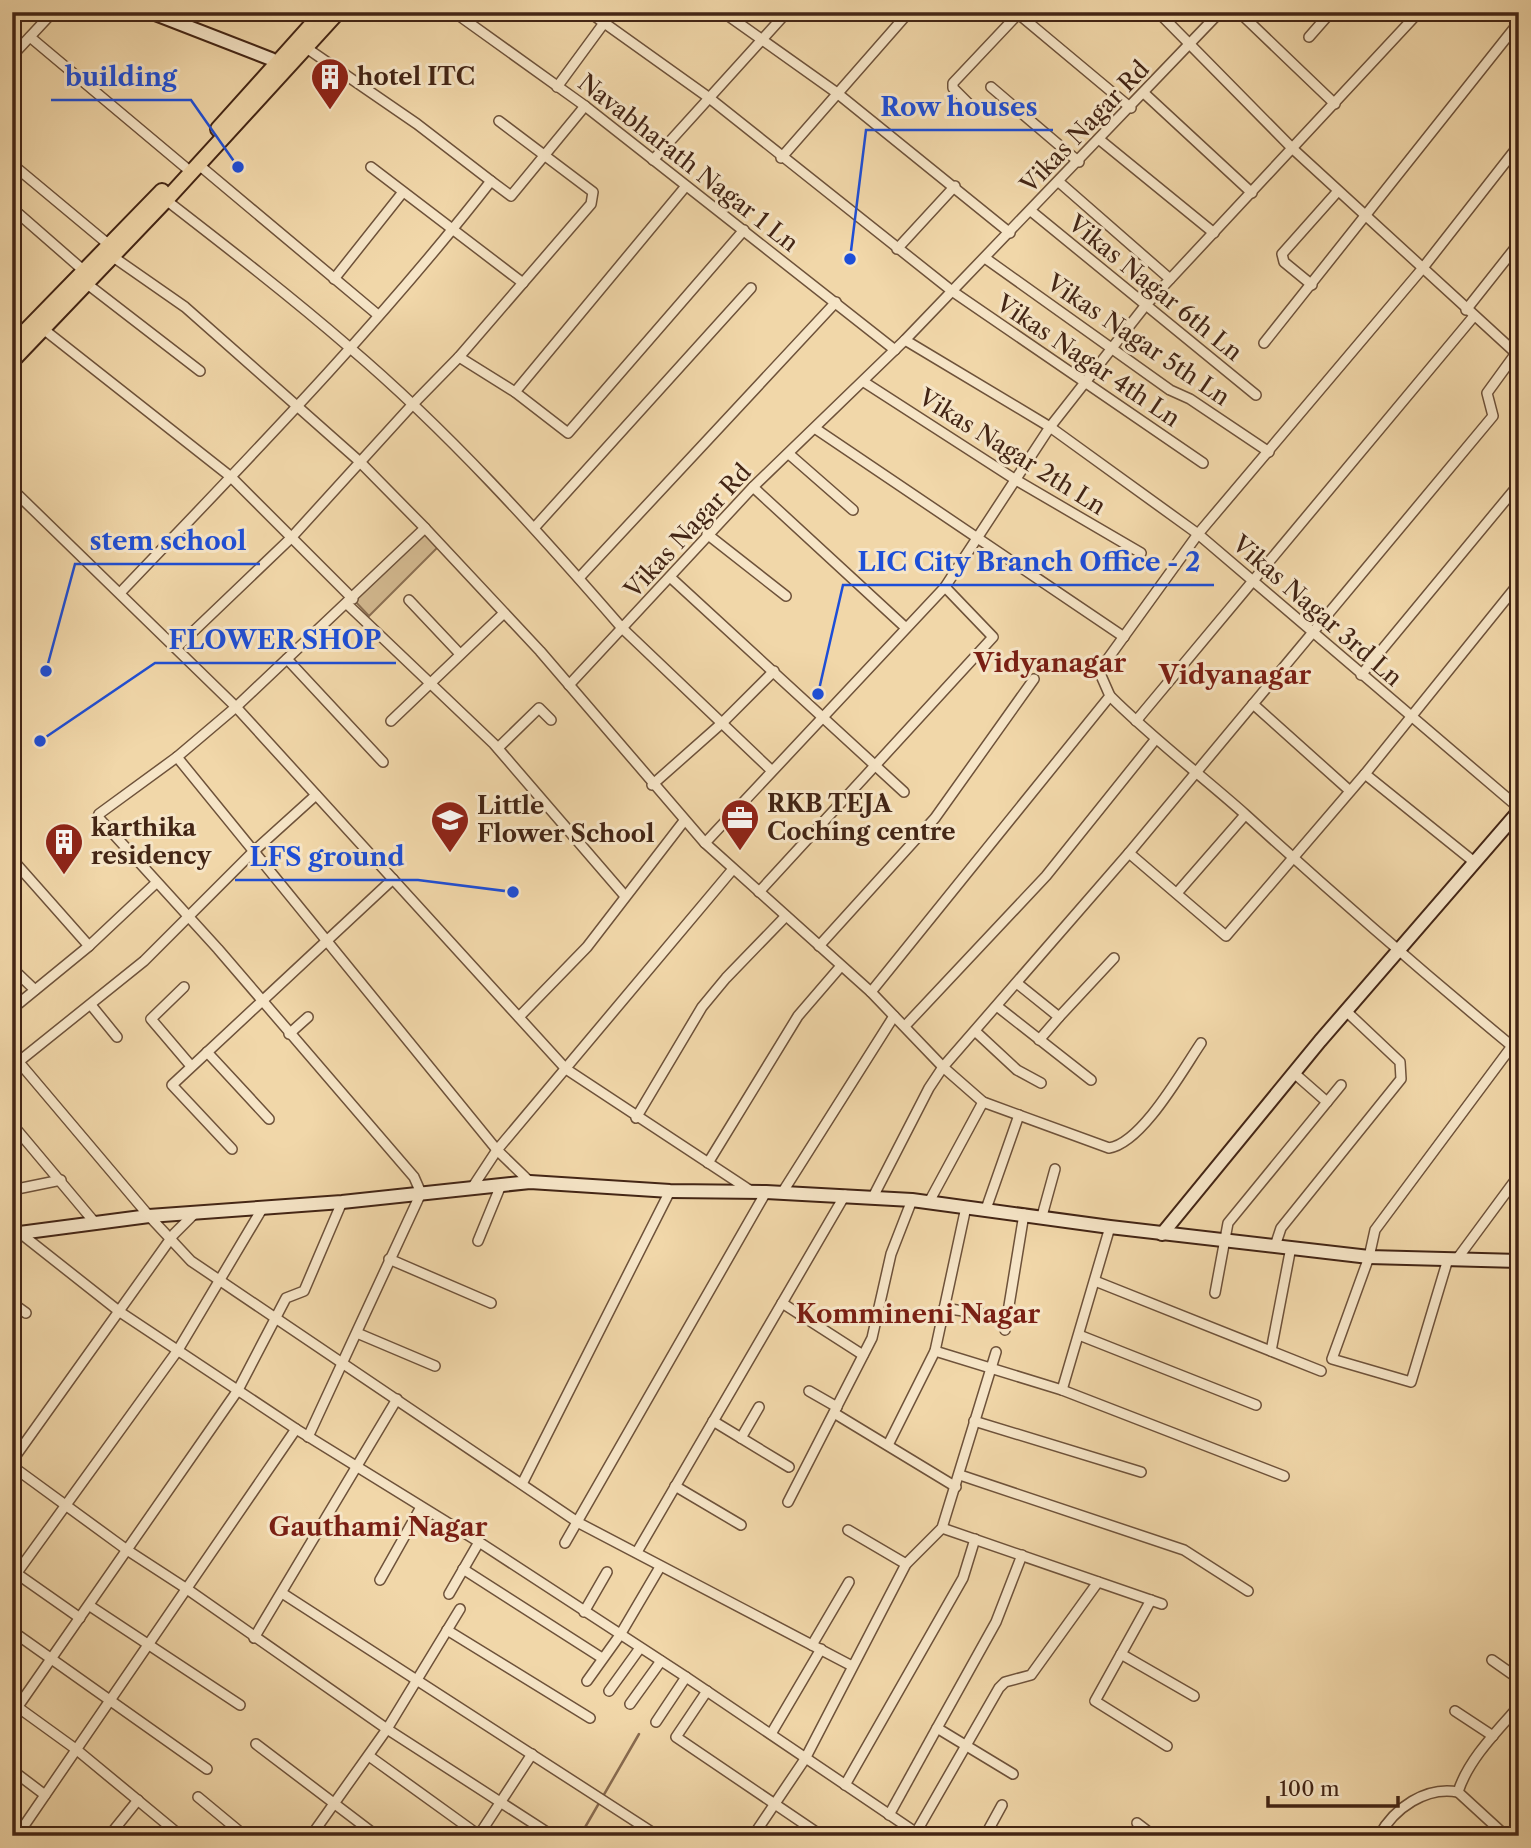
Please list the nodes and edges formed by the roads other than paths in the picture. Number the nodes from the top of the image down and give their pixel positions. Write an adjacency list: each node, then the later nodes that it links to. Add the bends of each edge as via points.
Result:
1 (53, 12): 18 (street)
2 (150, 12): 24 (street)
3 (323, 12): 24 (main road)
4 (338, 12): 22 (main road)
5 (454, 12): 25 (street, Navabharath Nagar 1 Ln)
6 (589, 12): 17 (street, Vikas Nagar 4th Ln)
7 (723, 12): 20 (street)
8 (788, 12): 20 (street)
9 (909, 12): 27 (street)
10 (1158, 12): 21 (street)
11 (1220, 12): 21 (street, Vikas Nagar Rd)
12 (1239, 12): 30 (street)
13 (1331, 12): 19 (street)
14 (1419, 12): 30 (street)
15 (1018, 13): 32 (street); 33 (street, via 953,83)
16 (1519, 22): 55 (street)
17 (604, 23): 25 (street); 29 (street, Vikas Nagar 4th Ln)
18 (30, 37): 23 (street); 43 (street)
19 (1309, 37)
20 (763, 41): 27 (street); 29 (street)
21 (1191, 44): 28 (street, Vikas Nagar Rd); 37 (street)
22 (305, 47): 24 (main road); 45 (street)
23 (12, 56)
24 (281, 65): 43 (main road)
25 (557, 87): 31 (street, Navabharath Nagar 1 Ln)
26 (991, 87): 41 (street)
27 (837, 93): 39 (street); 48 (street)
28 (1145, 93): 32 (street, Vikas Nagar Rd); 51 (street)
29 (708, 97): 39 (street, Vikas Nagar 4th Ln); 40 (street)
30 (1335, 104): 37 (street)
31 (585, 106): 38 (street); 40 (street, Navabharath Nagar 1 Ln)
32 (1131, 108): 35 (street, Vikas Nagar Rd)
33 (974, 109)
34 (499, 121): 38 (street)
35 (1100, 140): 41 (street, Vikas Nagar Rd); 59 (street)
36 (1519, 145): 64 (street)
37 (1293, 149): 49 (street); 51 (street)
38 (547, 156): 45 (street, via 511,196); 68 (street, via 593,192 593,198)
39 (781, 158): 61 (street, Vikas Nagar 4th Ln)
40 (653, 160): 47 (street, Navabharath Nagar 1 Ln)
41 (1079, 162): 46 (street, Vikas Nagar Rd)
42 (12, 164): 62 (street)
43 (192, 166): 52 (main road); 62 (main road); 66 (street)
44 (370, 167): 50 (street)
45 (491, 181): 56 (street)
46 (1059, 182): 54 (street, Vikas Nagar Rd); 67 (street)
47 (686, 186): 57 (street, Navabharath Nagar 1 Ln); 89 (street)
48 (955, 186): 58 (street); 61 (street)
49 (1338, 191): 55 (street); 69 (street, via 1282,254 1284,262)
50 (403, 192): 56 (street); 66 (street)
51 (1252, 193): 59 (street)
52 (166, 201): 62 (main road); 80 (street, Vikas Nagar Rd)
53 (12, 208): 65 (street)
54 (1031, 211): 58 (street, Vikas Nagar Rd); 73 (street, Vikas Nagar 6th Ln)
55 (1366, 217): 64 (street); 69 (street)
56 (453, 230): 68 (street); 75 (street)
57 (744, 230): 72 (street, Navabharath Nagar 1 Ln); 89 (street, via 568,433)
58 (1010, 233): 63 (street, Vikas Nagar Rd)
59 (1214, 233): 67 (street)
60 (1519, 243): 74 (street)
61 (897, 249): 71 (street, Vikas Nagar 4th Ln)
62 (108, 250): 65 (main road); 91 (street, via 185,307)
63 (985, 258): 71 (street, Vikas Nagar Rd); 81 (street, Vikas Nagar 5th Ln)
64 (1422, 269): 74 (street); 95 (street)
65 (85, 277): 76 (main road); 77 (main road); 86 (street)
66 (334, 279): 75 (street)
67 (1170, 279): 73 (street)
68 (523, 282): 84 (street)
69 (1311, 285): 79 (street)
70 (751, 288): 106 (street)
71 (952, 291): 78 (street, Vikas Nagar Rd); 88 (street, Vikas Nagar 4th Ln)
72 (836, 302): 82 (street, Navabharath Nagar 1 Ln); 113 (street)
73 (1145, 306): 81 (street); 90 (street, Vikas Nagar 6th Ln)
74 (1470, 313): 83 (street); 114 (street)
75 (378, 315): 80 (street)
76 (42, 328): 85 (main road); 99 (street)
77 (14, 339)
78 (905, 340): 82 (street, Vikas Nagar Rd); 93 (street, Vikas Nagar 3rd Ln)
79 (1264, 343)
80 (350, 347): 91 (street); 92 (street, Vikas Nagar Rd)
81 (1111, 349): 88 (street); 95 (street, Vikas Nagar 5th Ln)
82 (895, 350): 87 (street, Vikas Nagar Rd)
83 (1518, 353): 124 (street, via 1487,393 1493,416)
84 (459, 358): 89 (street); 92 (street)
85 (12, 361)
86 (200, 371)
87 (864, 382): 94 (street, Vikas Nagar Rd); 100 (street, Vikas Nagar 2th Ln)
88 (1086, 382): 93 (street); 98 (street, Vikas Nagar 4th Ln)
89 (514, 392)
90 (1256, 395)
91 (297, 405): 97 (street); 99 (street)
92 (411, 405): 97 (street); 106 (street, Vikas Nagar Rd)
93 (1050, 427): 100 (street); 108 (street, Vikas Nagar 3rd Ln)
94 (817, 429): 96 (street, Vikas Nagar Rd); 110 (street)
95 (1269, 452): 108 (street)
96 (789, 454): 102 (street, Vikas Nagar Rd); 104 (street)
97 (359, 461): 105 (street); 109 (street)
98 (1203, 463)
99 (231, 477): 109 (street); 117 (street)
100 (1016, 480): 110 (street); 111 (street, Vikas Nagar 2th Ln)
101 (1519, 484): 130 (street)
102 (753, 487): 107 (street, Vikas Nagar Rd); 123 (street)
103 (12, 489): 117 (street)
104 (852, 510)
105 (425, 527): 120 (street); 121 (street)
106 (535, 527): 113 (street, Vikas Nagar Rd)
107 (708, 534): 112 (street, Vikas Nagar Rd); 118 (street)
108 (1198, 534): 114 (street, Vikas Nagar 3rd Ln); 125 (street)
109 (292, 538): 120 (street); 126 (street)
110 (978, 540): 116 (street); 125 (street)
111 (1142, 553)
112 (670, 577): 122 (street, Vikas Nagar Rd); 129 (street)
113 (579, 578): 122 (street, Vikas Nagar Rd)
114 (1253, 582): 124 (street, Vikas Nagar 3rd Ln); 141 (street)
115 (1519, 583): 138 (street)
116 (945, 587): 123 (street); 147 (street, via 993,637)
117 (121, 592): 126 (street)
118 (786, 596)
119 (409, 600): 127 (street)
120 (350, 601): 128 (street); 132 (street)
121 (504, 612): 127 (street); 133 (street)
122 (622, 628): 133 (street); 142 (street)
123 (906, 628): 137 (street)
124 (1312, 633): 130 (street, Vikas Nagar 3rd Ln); 135 (street)
125 (1124, 637): 134 (street, via 1099,671)
126 (176, 648): 136 (street)
127 (460, 654): 132 (street)
128 (287, 659): 136 (street); 146 (street)
129 (774, 671): 137 (street); 142 (street)
130 (1361, 675): 138 (street, Vikas Nagar 3rd Ln)
131 (1034, 679): 174 (street, via 935,818)
132 (430, 683): 140 (street); 144 (street)
133 (569, 685): 151 (street)
134 (1110, 696): 141 (street); 182 (street)
135 (1253, 704): 149 (street); 152 (street)
136 (236, 707): 145 (street); 154 (street)
137 (823, 715): 147 (street); 148 (street)
138 (1411, 718): 150 (street); 155 (street, Vikas Nagar 3rd Ln)
139 (551, 720): 144 (street, via 539,708)
140 (391, 721)
141 (1136, 721): 143 (street)
142 (722, 723): 148 (street); 151 (street)
143 (1155, 740): 149 (street); 192 (street, via 1046,876)
144 (498, 748): 169 (street)
145 (177, 757): 159 (street); 166 (street, via 98,817)
146 (383, 762)
147 (876, 765): 153 (street); 167 (street)
148 (771, 770): 158 (street)
149 (1195, 773): 156 (street); 160 (street)
150 (1365, 774): 152 (street); 163 (street)
151 (652, 785): 157 (street)
152 (1350, 791): 162 (street)
153 (904, 792)
154 (316, 795): 159 (street); 165 (street)
155 (1519, 809): 163 (street)
156 (1245, 815): 162 (street); 168 (street)
157 (684, 821): 158 (street); 169 (street)
158 (705, 843): 164 (street)
159 (254, 851): 171 (street); 172 (street)
160 (1129, 853): 168 (street); 179 (street)
161 (12, 859): 173 (street)
162 (1291, 859): 168 (street, via 1226,936); 175 (street)
163 (1473, 861): 175 (street)
164 (733, 869): 167 (street); 203 (street)
165 (393, 880): 172 (street); 190 (street)
166 (156, 883): 171 (street); 173 (street)
167 (759, 892): 170 (street)
168 (1177, 893)
169 (625, 896): 190 (street, via 587,947)
170 (786, 916): 174 (street); 211 (street, via 702,1007)
171 (188, 918): 183 (street); 184 (street)
172 (327, 941): 183 (street); 215 (street)
173 (89, 946): 181 (street)
174 (819, 946): 177 (street)
175 (1396, 951): 187 (street); 198 (street)
176 (1114, 958): 191 (street)
177 (841, 966): 182 (street); 216 (street, via 797,1016)
178 (12, 968): 181 (street)
179 (1018, 984): 185 (street); 191 (street)
180 (184, 987): 201 (street, via 152,1018)
181 (35, 990): 186 (street)
182 (871, 992): 188 (street)
183 (261, 1001): 194 (street); 199 (street)
184 (91, 1005): 195 (street); 200 (street)
185 (998, 1007): 193 (street); 196 (street)
186 (12, 1009)
187 (1346, 1011): 204 (street); 248 (street, via 1400,1062 1401,1079 1281,1228)
188 (894, 1016): 192 (street); 227 (street)
189 (308, 1017): 194 (street)
190 (519, 1017): 203 (street)
191 (1059, 1017): 196 (street)
192 (905, 1026): 202 (street)
193 (975, 1031): 202 (street); 206 (street, via 1017,1070)
194 (289, 1034): 228 (street, via 414,1177)
195 (117, 1037)
196 (1040, 1040): 205 (street)
197 (1201, 1043): 210 (street, via 1165,1096 1120,1147 1109,1148)
198 (1515, 1049): 250 (street, via 1375,1230)
199 (207, 1052): 201 (street); 212 (street)
200 (14, 1061): 239 (street)
201 (191, 1066): 214 (street, via 172,1085)
202 (943, 1067): 208 (street); 230 (street)
203 (566, 1069): 211 (street); 215 (street)
204 (1294, 1073): 209 (street); 244 (street)
205 (1091, 1080)
206 (1041, 1083)
207 (1341, 1085): 209 (street)
208 (983, 1102): 210 (street); 233 (street)
209 (1327, 1102): 246 (street, via 1228,1223)
210 (1019, 1115): 236 (street)
211 (636, 1118): 216 (street)
212 (270, 1119)
213 (12, 1124): 219 (street)
214 (232, 1149)
215 (497, 1150): 220 (street); 222 (street)
216 (708, 1163): 225 (street)
217 (1055, 1169): 240 (street)
218 (1519, 1175): 252 (street)
219 (61, 1180): 223 (street); 241 (street)
220 (530, 1182): 221 (street); 224 (street)
221 (501, 1185): 222 (street); 247 (street)
222 (472, 1188): 228 (street)
223 (12, 1190)
224 (670, 1191): 225 (street); 296 (street)
225 (752, 1192): 226 (street)
226 (766, 1192): 227 (street); 302 (street)
227 (782, 1192): 229 (street)
228 (421, 1193): 232 (street); 251 (street)
229 (845, 1195): 230 (street); 259 (street)
230 (873, 1197): 231 (street)
231 (912, 1200): 233 (street); 272 (street, via 891,1254 872,1338)
232 (342, 1202): 235 (street); 264 (street, via 303,1291 286,1298)
233 (929, 1202): 234 (street)
234 (966, 1207): 236 (street); 260 (street)
235 (262, 1209): 237 (street); 254 (street)
236 (986, 1209): 238 (street)
237 (195, 1213): 239 (street); 245 (street)
238 (1024, 1214): 240 (street); 263 (street)
239 (149, 1216): 241 (street); 245 (street)
240 (1042, 1216): 242 (street)
241 (96, 1224): 243 (street)
242 (1110, 1227): 244 (street); 255 (street)
243 (16, 1233): 261 (street)
244 (1162, 1234): 246 (street)
245 (170, 1240): 254 (street); 261 (street)
246 (1224, 1240): 248 (street); 256 (street)
247 (478, 1241)
248 (1275, 1246): 249 (street)
249 (1291, 1248): 250 (street); 270 (street)
250 (1369, 1257): 252 (street); 252 (street, via 1332,1359 1410,1382)
251 (389, 1259): 258 (street); 266 (street)
252 (1452, 1259): 253 (street)
253 (1519, 1261)
254 (219, 1281): 264 (street); 268 (street)
255 (1096, 1281): 267 (street); 270 (street)
256 (1215, 1293)
257 (12, 1303): 262 (street)
258 (491, 1303)
259 (782, 1303): 272 (street); 284 (street)
260 (944, 1307): 263 (street); 269 (street)
261 (120, 1312): 268 (street); 290 (street)
262 (26, 1313)
263 (1007, 1318): 265 (street)
264 (277, 1319): 273 (street); 277 (street)
265 (1005, 1330)
266 (357, 1334): 273 (street); 274 (street)
267 (1079, 1335): 278 (street); 281 (street)
268 (178, 1350): 277 (street); 300 (street)
269 (935, 1351): 275 (street); 289 (street)
270 (1271, 1351): 276 (street)
271 (996, 1352): 275 (street)
272 (863, 1355): 283 (street)
273 (343, 1366): 280 (street); 287 (street)
274 (435, 1366)
275 (992, 1370): 278 (street); 285 (street)
276 (1321, 1371)
277 (238, 1390): 286 (street); 309 (street)
278 (1062, 1390): 295 (street)
279 (809, 1391): 283 (street)
280 (397, 1399): 292 (street); 296 (street)
281 (1256, 1405)
282 (759, 1407): 288 (street)
283 (835, 1410): 289 (street); 299 (street)
284 (713, 1421): 288 (street); 297 (street)
285 (975, 1421): 293 (street); 294 (street)
286 (296, 1429): 287 (street); 320 (street)
287 (309, 1437): 292 (street)
288 (741, 1438): 291 (street)
289 (888, 1445): 298 (street)
290 (12, 1463): 300 (street)
291 (789, 1467)
292 (357, 1468): 301 (street); 322 (street)
293 (1141, 1472)
294 (960, 1475): 298 (street); 321 (street, via 1184,1550)
295 (1284, 1476)
296 (522, 1484): 302 (street)
297 (675, 1486): 303 (street); 310 (street)
298 (956, 1486): 304 (street)
299 (788, 1502)
300 (66, 1507): 309 (street); 315 (street)
301 (421, 1507): 307 (street); 317 (street)
302 (579, 1522): 308 (street); 310 (street)
303 (741, 1525)
304 (942, 1528): 306 (street); 312 (street)
305 (848, 1530): 312 (street)
306 (975, 1539): 311 (street); 372 (street, via 963,1578)
307 (479, 1542): 314 (street); 328 (street)
308 (565, 1543)
309 (127, 1550): 320 (street); 326 (street)
310 (637, 1552): 313 (street)
311 (1022, 1555): 319 (street); 358 (street, via 996,1622)
312 (906, 1564): 342 (street)
313 (660, 1567): 332 (street); 335 (street)
314 (463, 1569): 323 (street); 338 (street)
315 (14, 1573): 329 (street)
316 (607, 1573): 328 (street)
317 (380, 1580)
318 (849, 1582): 335 (street)
319 (1098, 1582): 324 (street); 364 (street, via 1031,1675 999,1688)
320 (187, 1589): 333 (street); 334 (street)
321 (1248, 1591)
322 (282, 1592): 333 (street); 345 (street)
323 (449, 1594)
324 (1151, 1600): 325 (street); 337 (street)
325 (1162, 1604)
326 (90, 1606): 329 (street); 334 (street)
327 (460, 1609): 330 (street)
328 (584, 1612): 332 (street)
329 (80, 1618): 339 (street)
330 (447, 1630): 345 (street); 356 (street)
331 (12, 1631): 339 (street)
332 (621, 1635): 336 (street); 338 (street)
333 (254, 1638): 359 (street)
334 (149, 1646): 350 (street); 352 (street)
335 (816, 1647): 342 (street); 360 (street)
336 (640, 1648): 341 (street); 348 (street)
337 (1121, 1654): 349 (street); 363 (street, via 1095,1701)
338 (603, 1658): 346 (street)
339 (51, 1660): 350 (street); 354 (street)
340 (1492, 1660): 344 (street)
341 (661, 1661): 343 (street); 351 (street)
342 (852, 1666): 368 (street)
343 (686, 1677): 347 (street); 357 (street)
344 (1519, 1679)
345 (416, 1680): 359 (street); 366 (street)
346 (587, 1681)
347 (707, 1690): 360 (street); 379 (street, via 676,1737)
348 (609, 1691)
349 (1194, 1696)
350 (111, 1700): 365 (street); 369 (street)
351 (630, 1703)
352 (240, 1705)
353 (1519, 1706): 361 (street)
354 (14, 1708): 365 (street)
355 (1455, 1711): 361 (street)
356 (590, 1718)
357 (656, 1722)
358 (937, 1728): 364 (street); 381 (street)
359 (387, 1729): 367 (street); 377 (street)
360 (771, 1734): 368 (street)
361 (1493, 1737): 373 (street)
362 (256, 1744): 378 (street)
363 (1167, 1746)
364 (966, 1748): 371 (street); 384 (street)
365 (77, 1750): 374 (street); 376 (street)
366 (532, 1754): 377 (street); 392 (street)
367 (369, 1755): 378 (street); 383 (street)
368 (805, 1759): 372 (street); 379 (street)
369 (208, 1769)
370 (12, 1770): 374 (street)
371 (1013, 1774)
372 (845, 1786): 381 (street)
373 (1458, 1792): 397 (street, via 1446,1789 1421,1794 1386,1823); 398 (street)
374 (45, 1796): 385 (street)
375 (198, 1797): 388 (street)
376 (138, 1800): 386 (street); 387 (street)
377 (501, 1802): 383 (street); 391 (street)
378 (335, 1803): 389 (street); 390 (street)
379 (775, 1804): 393 (street); 394 (street)
380 (1002, 1804): 395 (street)
381 (889, 1815): 384 (street)
382 (1137, 1823): 396 (street)
383 (480, 1835)
384 (917, 1835)
385 (18, 1836)
386 (109, 1836)
387 (181, 1836)
388 (245, 1836)
389 (311, 1836)
390 (377, 1836)
391 (553, 1836)
392 (658, 1836)
393 (753, 1836)
394 (822, 1836)
395 (985, 1836)
396 (1154, 1836)
397 (1379, 1836)
398 (1506, 1836)

